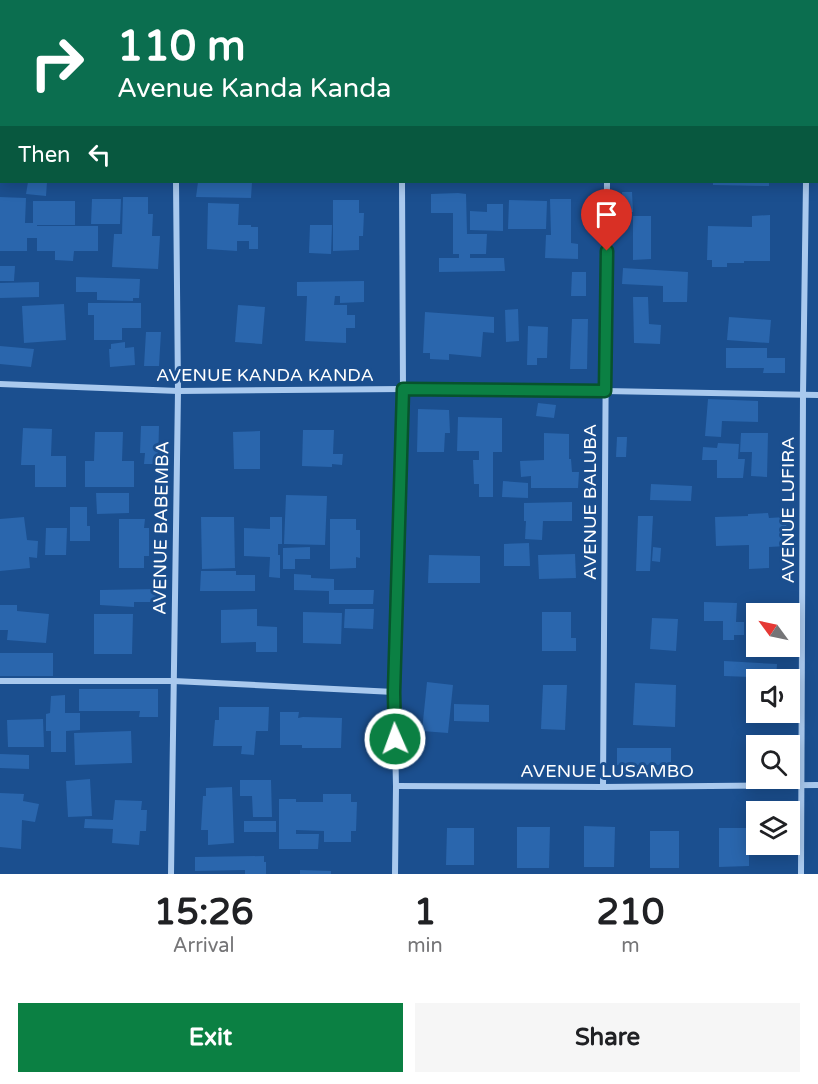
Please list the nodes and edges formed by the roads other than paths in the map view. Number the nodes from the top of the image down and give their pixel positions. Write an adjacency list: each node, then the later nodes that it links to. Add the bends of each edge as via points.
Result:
1 (176, 183): 7 (street, AVENUE BABEMBA)
2 (402, 183): 6 (street)
3 (607, 183): 8 (street, AVENUE BALUBA)
4 (806, 183): 9 (street, AVENUE LUFIRA)
5 (0, 384): 7 (street, AVENUE KANDA KANDA)
6 (403, 389): 7 (street, AVENUE KANDA KANDA); 8 (street, AVENUE KANDA KANDA); 13 (street)
7 (178, 391): 12 (street, AVENUE BABEMBA)
8 (605, 391): 9 (street, AVENUE KANDA KANDA); 17 (street, AVENUE BALUBA)
9 (803, 394): 10 (street, AVENUE KANDA KANDA); 14 (street, AVENUE LUFIRA)
10 (818, 395)
11 (0, 681): 12 (street)
12 (174, 681): 13 (street); 18 (street, AVENUE BABEMBA)
13 (394, 692): 16 (street)
14 (802, 785): 15 (street, AVENUE LUSAMBO); 17 (street, AVENUE LUSAMBO); 20 (street, AVENUE LUFIRA)
15 (818, 785)
16 (396, 786): 17 (street, AVENUE LUSAMBO); 19 (street)
17 (603, 787)
18 (171, 874)
19 (395, 874)
20 (801, 874)

